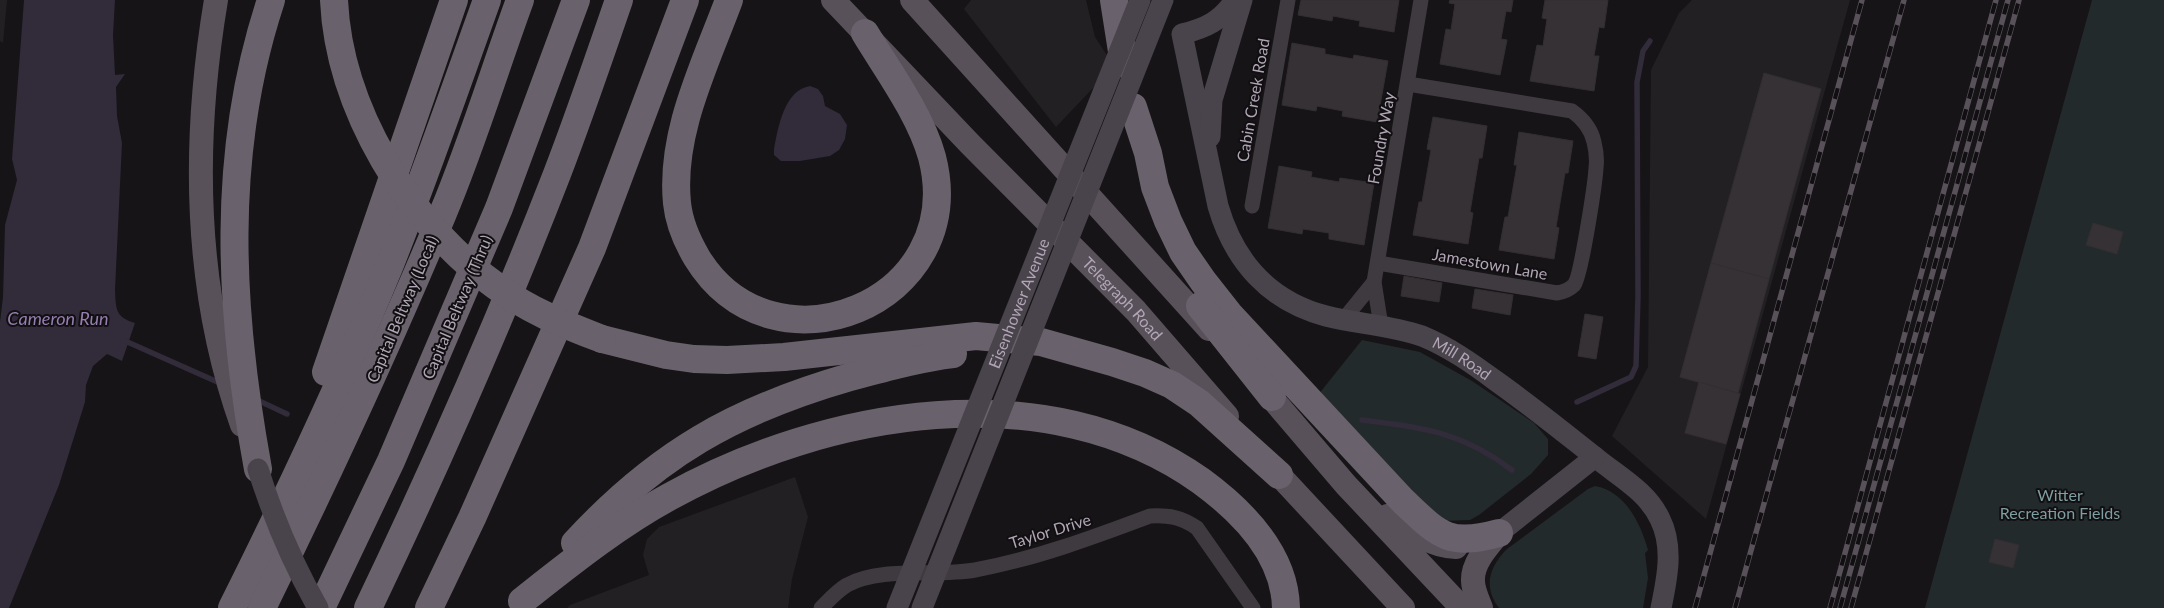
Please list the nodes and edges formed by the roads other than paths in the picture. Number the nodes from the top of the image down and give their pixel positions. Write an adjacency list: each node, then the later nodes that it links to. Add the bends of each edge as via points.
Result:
1 (216, 0): 32 (main road, via 202,108 201,223 217,342)
2 (271, 0): 32 (highway, via 242,124 233,238 240,351)
3 (334, 0): 29 (highway, bridge, via 342,54 362,117 394,176 446,241 495,286 532,309 602,339 694,359 784,357 976,336 1041,342)
4 (454, 0): 36 (highway, via 324,376)
5 (487, 0): 36 (highway, via 389,266)
6 (520, 0): 39 (highway, Capital Beltway (Local), via 444,211 344,440)
7 (576, 0): 40 (highway, Capital Beltway (Thru), via 499,208 391,461)
8 (620, 0): 41 (highway, via 520,266 428,481)
9 (685, 0): 42 (highway, via 592,248)
10 (729, 0): 20 (highway, via 682,132 677,204 686,240 716,283 736,299 776,316 824,318 862,308 883,296 902,279 918,260 930,235 936,210 936,183 926,137)
11 (832, 0): 20 (main road, Telegraph Road)
12 (912, 0): 30 (main road)
13 (1114, 0): 22 (highway)
14 (1140, 0): 44 (main road, Eisenhower Avenue, bridge)
15 (1163, 0): 45 (main road, Eisenhower Avenue, bridge)
16 (1235, 0): 23 (main road, Mill Road, via 1226,14 1213,23 1182,34)
17 (1242, 0): 23 (main road, Mill Road, via 1212,100)
18 (1288, 0): 24 (street, Cabin Creek Road)
19 (1422, 0): 21 (street, Foundry Way)
20 (864, 34): 33 (main road, Telegraph Road, via 1136,312)
21 (1408, 84): 25 (street, Foundry Way); 25 (street, Jamestown Lane, via 1572,111 1579,116 1588,126 1596,158 1585,239 1574,284 1557,293)
22 (1133, 108): 30 (highway, via 1142,185 1150,217 1163,248 1206,315); 35 (highway, via 1168,221 1184,252 1229,314 1426,522 1439,532 1464,540)
23 (1209, 165): 27 (main road, Mill Road, via 1224,230 1248,268 1278,296 1302,308)
24 (1252, 206)
25 (1378, 263): 26 (street, Foundry Way)
26 (1374, 282): 27 (street, Foundry Way); 28 (street, Foundry Way)
27 (1344, 319): 28 (main road, Mill Road)
28 (1381, 326): 31 (main road, Mill Road, via 1422,336 1462,357 1549,419)
29 (1077, 353): 33 (highway, via 1145,373 1172,385 1199,403); 37 (highway, via 1011,349 948,354 884,368 762,407 727,423 641,478)
30 (1272, 397): 34 (main road)
31 (1595, 457): 35 (main road); 51 (main road, Mill Road, via 1638,490 1653,505 1661,521 1669,566)
32 (258, 469): 40 (main road, bridge, via 286,543)
33 (1279, 475): 48 (main road, Telegraph Road)
34 (1346, 484): 35 (main road, via 1413,533 1437,544 1470,546); 49 (main road)
35 (1499, 533): 50 (main road, via 1473,572 1472,583)
36 (249, 574): 38 (highway)
37 (519, 605): 47 (highway, via 626,522 711,475 754,457 804,440 899,419 980,414 1042,418 1078,425 1133,443 1185,470 1214,490 1254,530 1277,566)
38 (232, 608)
39 (262, 608)
40 (320, 608)
41 (368, 608)
42 (429, 608)
43 (821, 608): 46 (street, Taylor Drive, via 836,593 857,580 974,570 1038,554 1150,516 1168,515 1184,519 1198,528)
44 (897, 608)
45 (922, 608)
46 (1253, 608)
47 (1286, 608)
48 (1403, 608)
49 (1462, 608)
50 (1481, 608)
51 (1662, 608)

